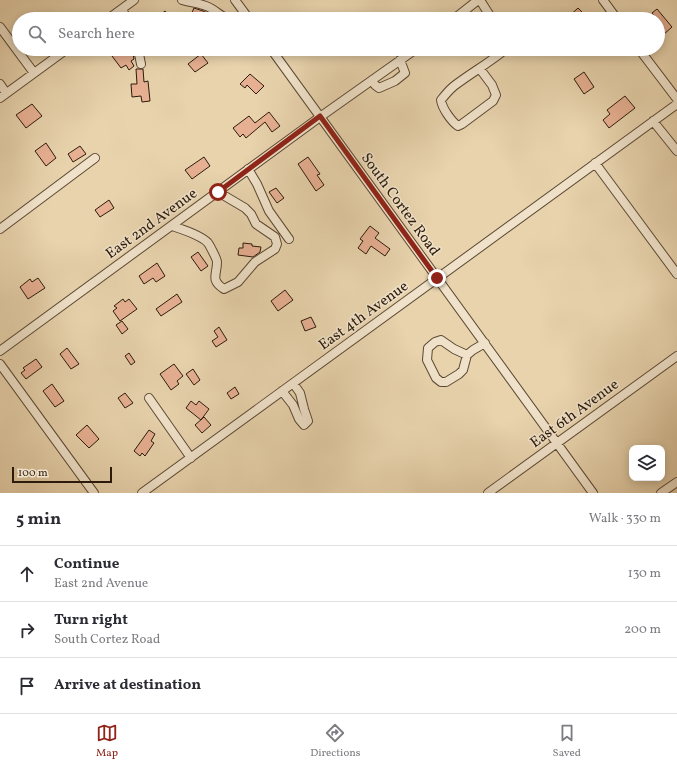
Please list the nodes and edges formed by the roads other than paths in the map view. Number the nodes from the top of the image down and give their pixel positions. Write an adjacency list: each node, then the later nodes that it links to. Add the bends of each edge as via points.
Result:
1 (134, 0): 6 (street)
2 (182, 0): 9 (street, via 199,3)
3 (235, 0): 10 (street)
4 (479, 0): 11 (street); 12 (street)
5 (603, 0): 13 (street)
6 (122, 9): 7 (street); 8 (street)
7 (118, 12)
8 (124, 12)
9 (216, 12)
10 (244, 12)
11 (463, 12)
12 (487, 12)
13 (612, 12)
14 (0, 27): 15 (street)
15 (12, 43)
16 (21, 56): 26 (street)
17 (57, 56): 26 (street)
18 (139, 56): 24 (street)
19 (276, 56): 32 (street, South Cortez Road)
20 (406, 56): 23 (street, East 2nd Avenue)
21 (498, 56): 25 (street)
22 (644, 56): 30 (street)
23 (400, 60): 27 (street, East 2nd Avenue); 27 (street, via 405,72 395,81 379,88)
24 (141, 64)
25 (480, 69): 25 (street, via 454,86 441,100 458,126 493,101 496,95)
26 (34, 73): 29 (street)
27 (372, 80): 32 (street, East 2nd Avenue)
28 (0, 84): 29 (street)
29 (3, 95)
30 (677, 100)
31 (677, 104): 33 (street, East 4th Avenue)
32 (320, 116): 37 (street, East 2nd Avenue); 43 (street, South Cortez Road)
33 (653, 121): 34 (street); 36 (street, East 4th Avenue)
34 (677, 151)
35 (95, 158): 40 (street)
36 (595, 163): 42 (street); 43 (street, East 4th Avenue)
37 (248, 169): 38 (street, East 2nd Avenue); 41 (street, via 269,211)
38 (218, 192): 39 (street, East 2nd Avenue); 39 (street, via 245,208 256,224 275,237 277,244 275,249 255,262 238,282 224,289 219,286 215,280 217,261 207,242)
39 (172, 226): 45 (street, East 2nd Avenue)
40 (0, 229)
41 (289, 239)
42 (677, 274)
43 (437, 278): 44 (street, South Cortez Road); 49 (street, East 4th Avenue)
44 (484, 343): 46 (street); 52 (street, South Cortez Road)
45 (0, 351)
46 (467, 355): 46 (street, via 463,370 446,382 436,378 427,360 428,348 441,340)
47 (677, 356): 52 (street, East 6th Avenue)
48 (0, 364): 56 (street)
49 (293, 383): 50 (street, East 4th Avenue); 50 (street, via 300,393 308,421 304,425)
50 (282, 391): 53 (street, East 4th Avenue)
51 (149, 398): 53 (street)
52 (557, 443): 57 (street, East 6th Avenue); 58 (street, South Cortez Road)
53 (191, 458): 55 (street, East 4th Avenue)
54 (677, 482): 59 (street)
55 (145, 492)
56 (94, 493)
57 (488, 493)
58 (593, 493)
59 (661, 493)

